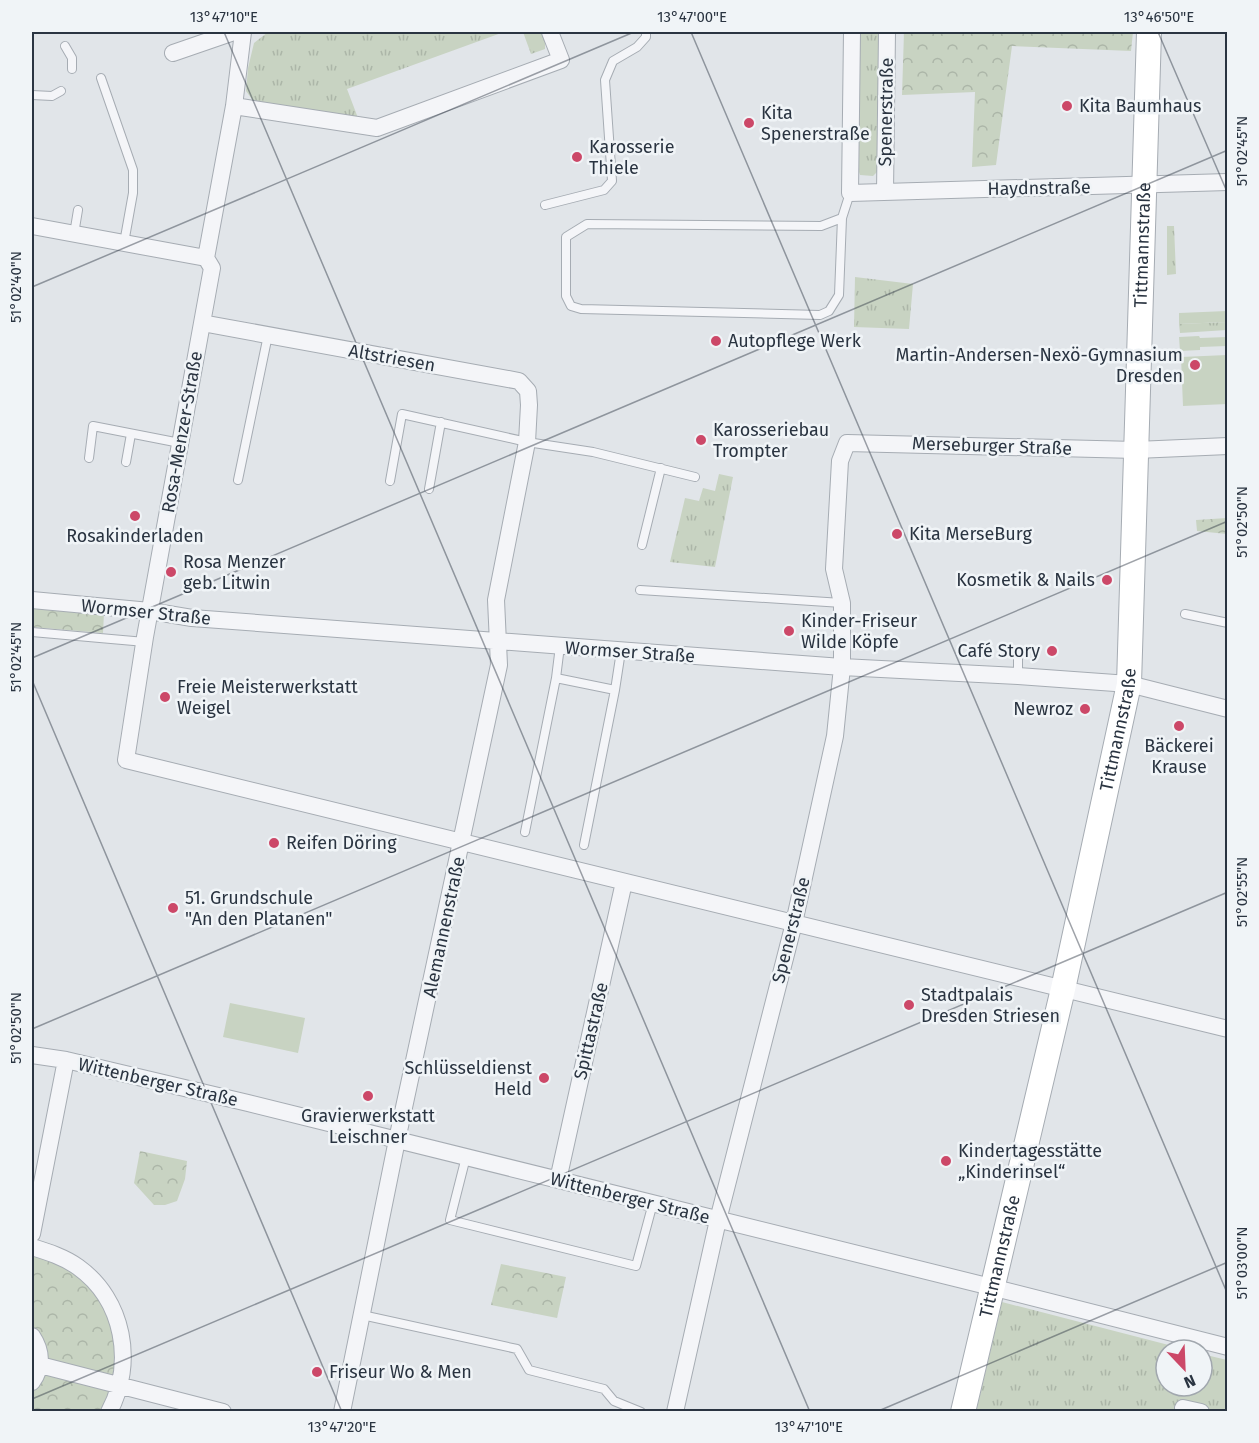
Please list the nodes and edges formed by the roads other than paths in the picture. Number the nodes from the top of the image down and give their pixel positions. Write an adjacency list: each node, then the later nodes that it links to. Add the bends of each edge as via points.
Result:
1 (234, 32): 9 (street)
2 (243, 32): 14 (street, Rosa-Menzer-Straße)
3 (550, 32): 14 (street, via 561,60 377,128)
4 (646, 32): 19 (lane, via 637,47 613,62 605,80 612,182 604,190)
5 (852, 32): 18 (street, Spenerstraße)
6 (887, 32): 17 (street, Spenerstraße)
7 (1149, 32): 16 (street, Tittmannstraße)
8 (65, 46): 10 (lane, via 72,57)
9 (173, 53)
10 (72, 69)
11 (100, 78): 24 (lane, via 133,170)
12 (61, 91): 13 (lane, via 52,96)
13 (32, 96)
14 (234, 106): 25 (street, Rosa-Menzer-Straße)
15 (1227, 182): 16 (street, Haydnstraße)
16 (1145, 185): 17 (street, Haydnstraße); 34 (street, Tittmannstraße)
17 (885, 192): 18 (street, Haydnstraße)
18 (850, 193): 21 (lane)
19 (545, 205)
20 (78, 210): 23 (lane)
21 (842, 218): 21 (lane, via 821,226 587,224 566,237 566,296 572,306 581,309 820,315 829,311 839,295)
22 (32, 226): 23 (street)
23 (74, 234): 24 (street)
24 (124, 243): 25 (street)
25 (206, 258): 26 (street, Rosa-Menzer-Straße, via 212,268)
26 (202, 323): 27 (street, Altstriesen); 32 (street, Rosa-Menzer-Straße)
27 (268, 335): 30 (street, Altstriesen, via 519,381 528,391); 39 (lane)
28 (441, 422): 30 (lane); 40 (lane, via 402,414); 41 (lane)
29 (131, 434): 32 (lane); 35 (lane, via 93,426); 36 (lane)
30 (527, 442): 37 (lane); 50 (street, Alemannenstraße, via 496,600)
31 (848, 442): 34 (street, Merseburger Straße); 45 (street, Spenerstraße, via 840,461 834,569)
32 (180, 443): 46 (street, Rosa-Menzer-Straße)
33 (1227, 446): 34 (street, Merseburger Straße)
34 (1136, 450): 58 (street, Tittmannstraße)
35 (89, 458)
36 (126, 462)
37 (661, 468): 38 (lane); 42 (lane)
38 (695, 477)
39 (238, 480)
40 (390, 481)
41 (429, 489)
42 (642, 545)
43 (640, 590): 45 (lane)
44 (32, 600): 46 (street, Wormser Straße)
45 (842, 603): 55 (street, Spenerstraße)
46 (150, 611): 50 (street, Wormser Straße, via 192,618); 51 (street, Rosa-Menzer-Straße)
47 (1185, 614): 48 (lane)
48 (1227, 623)
49 (32, 632): 51 (lane, Wormser Straße)
50 (498, 641): 52 (street, Wormser Straße); 62 (street, Alemannenstraße, via 499,665)
51 (145, 642): 62 (street, Rosa-Menzer-Straße, via 126,760)
52 (560, 646): 53 (street, Wormser Straße); 57 (lane)
53 (621, 651): 55 (street, Wormser Straße); 59 (lane)
54 (1018, 656): 56 (lane)
55 (842, 667): 56 (street, Wormser Straße); 65 (street, Spenerstraße, via 836,736)
56 (1018, 676): 58 (street, Wormser Straße)
57 (556, 678): 59 (lane); 61 (lane)
58 (1129, 684): 60 (street, Wormser Straße); 66 (street, Tittmannstraße)
59 (615, 690): 63 (lane)
60 (1227, 709)
61 (525, 832)
62 (462, 842): 64 (street); 70 (street, Alemannenstraße)
63 (584, 845)
64 (624, 882): 65 (street); 72 (street, Spittastraße)
65 (794, 923): 66 (street); 74 (street, Spenerstraße)
66 (1063, 989): 67 (street); 77 (street, Tittmannstraße)
67 (1227, 1029)
68 (32, 1054): 69 (street, Wittenberger Straße)
69 (66, 1060): 70 (street, Wittenberger Straße); 75 (street)
70 (397, 1140): 71 (street, Wittenberger Straße); 78 (street, Alemannenstraße)
71 (466, 1157): 72 (street, Wittenberger Straße); 73 (lane, via 450,1220 636,1266)
72 (558, 1180): 73 (street, Wittenberger Straße)
73 (653, 1203): 74 (street, Wittenberger Straße)
74 (718, 1220): 77 (street, Wittenberger Straße); 89 (street, Spenerstraße)
75 (32, 1234)
76 (32, 1247): 83 (street, via 56,1254 78,1267 108,1300 122,1338)
77 (992, 1287): 80 (street, Wittenberger Straße); 90 (street, Tittmannstraße)
78 (362, 1314): 87 (street, Alemannenstraße); 88 (lane, via 517,1349 529,1370 604,1389 614,1401)
79 (32, 1336): 81 (street)
80 (1227, 1347)
81 (40, 1365): 82 (street); 83 (street)
82 (32, 1382)
83 (120, 1386): 85 (street); 86 (street)
84 (1183, 1408): 91 (street)
85 (109, 1412)
86 (223, 1412)
87 (342, 1412)
88 (641, 1412)
89 (675, 1412)
90 (963, 1412)
91 (1201, 1412)

